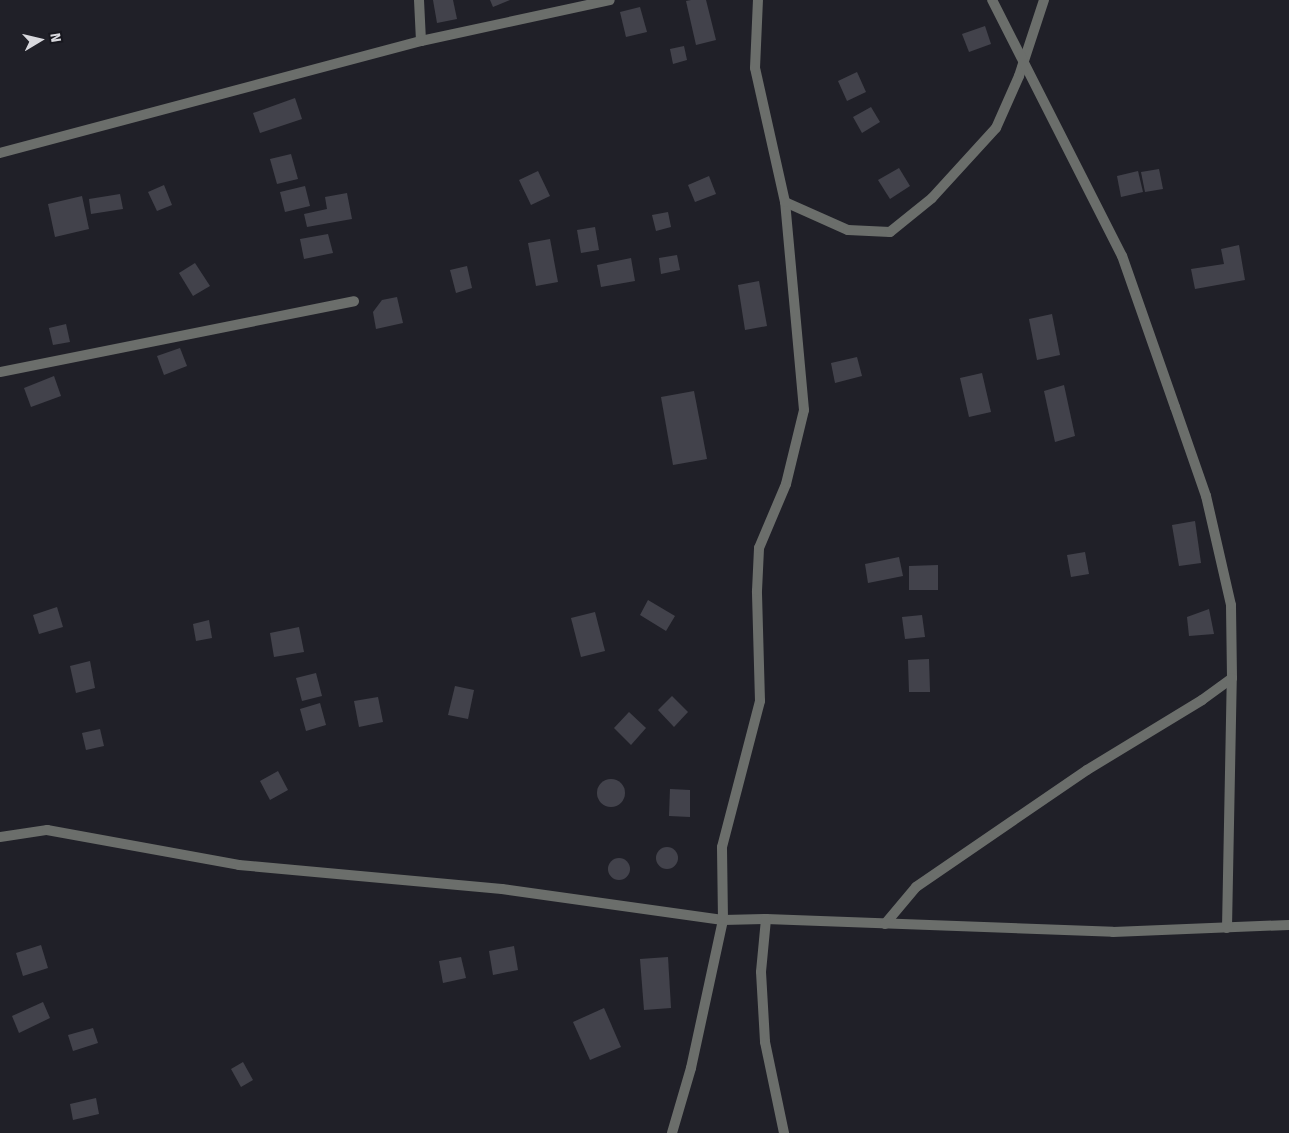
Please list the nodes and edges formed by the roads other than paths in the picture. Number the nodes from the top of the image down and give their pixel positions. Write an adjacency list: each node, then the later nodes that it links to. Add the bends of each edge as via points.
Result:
1 (419, 0): 6 (street)
2 (610, 0): 6 (street)
3 (758, 0): 9 (street, via 755,68)
4 (992, 0): 7 (street)
5 (1044, 0): 7 (street)
6 (421, 41): 8 (street)
7 (1023, 64): 9 (street, via 996,128 932,198 890,232 848,230); 12 (street, via 1122,256 1206,496 1231,605)
8 (0, 153)
9 (785, 202): 15 (street, via 804,410 786,484 759,548 760,701 722,847)
10 (354, 300): 11 (street)
11 (0, 372)
12 (1232, 678): 16 (street, via 1202,700 1087,770 916,887); 18 (street)
13 (0, 837): 15 (street, via 47,830 239,865 502,889)
14 (766, 919): 15 (street); 16 (street); 20 (street, via 761,972 766,1042)
15 (723, 920): 19 (street, via 691,1068)
16 (885, 924): 18 (street, via 1113,932)
17 (1289, 925): 18 (street)
18 (1227, 928)
19 (672, 1133)
20 (784, 1133)

